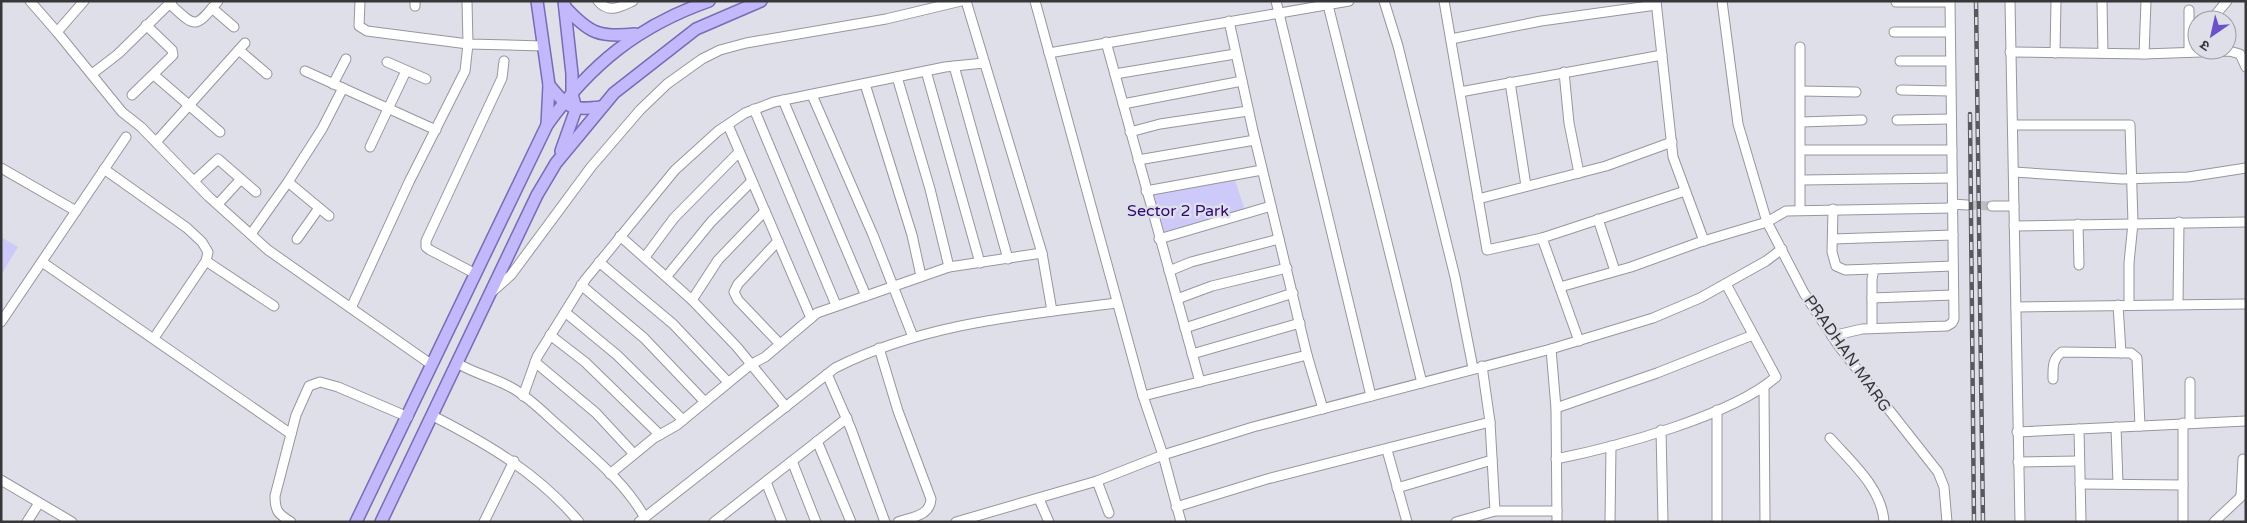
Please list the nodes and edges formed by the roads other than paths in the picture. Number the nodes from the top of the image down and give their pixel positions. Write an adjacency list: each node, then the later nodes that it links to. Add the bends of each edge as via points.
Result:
1 (30, 1): 33 (street)
2 (84, 1): 33 (street)
3 (360, 1): 39 (street, via 359,26 362,30)
4 (466, 1): 39 (street)
5 (537, 1): 40 (main road)
6 (598, 1): 7 (street, via 611,10)
7 (633, 1)
8 (708, 1): 36 (main road)
9 (761, 1): 88 (main road, via 696,29 637,74)
10 (961, 1): 182 (street, via 886,19 746,43 702,59 667,84 640,110 591,167 511,275)
11 (966, 1): 56 (street)
12 (1035, 1): 44 (street)
13 (1276, 1): 29 (street)
14 (1349, 1): 28 (street)
15 (1384, 1): 220 (street)
16 (1444, 1): 37 (street)
17 (1722, 1): 144 (street, PRADHAN MARG, via 1738,124)
18 (2010, 1): 42 (street)
19 (2056, 1): 45 (street)
20 (2102, 1): 46 (street)
21 (2146, 1): 49 (street)
22 (171, 2): 26 (street, via 189,22 195,23); 31 (street)
23 (1896, 2): 24 (street)
24 (1950, 2): 35 (street)
25 (1656, 3): 37 (street); 50 (street)
26 (215, 4): 32 (street)
27 (564, 4): 36 (main road, via 595,33 609,37); 80 (main road)
28 (1328, 5): 29 (street); 226 (street)
29 (1279, 13): 30 (street); 230 (street)
30 (1229, 21): 38 (street); 48 (street)
31 (146, 26): 63 (street); 66 (street, via 173,52)
32 (234, 27)
33 (57, 32): 63 (street)
34 (1894, 32): 35 (street)
35 (1949, 32): 54 (street)
36 (637, 34): 80 (main road, via 605,59)
37 (1451, 39): 77 (street)
38 (1106, 42): 44 (street); 65 (street)
39 (468, 44): 40 (street); 99 (street, via 465,71)
40 (543, 46): 73 (main road)
41 (1800, 47): 78 (street)
42 (2010, 52): 45 (street); 96 (street)
43 (2187, 52): 49 (street)
44 (1049, 53): 188 (street)
45 (2055, 53): 46 (street)
46 (2102, 53): 49 (street)
47 (2237, 53): 58 (street)
48 (1235, 54): 65 (street); 69 (street)
49 (2144, 54)
50 (1662, 55): 62 (street); 105 (street)
51 (346, 59): 71 (street)
52 (504, 61): 174 (street, via 502,78 426,241 430,250)
53 (1900, 61): 54 (street)
54 (1949, 61): 76 (street)
55 (387, 62): 60 (street)
56 (984, 63): 57 (street); 160 (street)
57 (954, 66): 61 (street); 162 (street)
58 (2246, 67)
59 (305, 71): 71 (street)
60 (406, 71): 68 (street); 87 (street)
61 (926, 71): 67 (street); 166 (street)
62 (1564, 72): 70 (street); 117 (street, via 1569,123)
63 (92, 74): 104 (street, via 122,112)
64 (267, 74): 86 (street, via 242,47)
65 (1115, 74): 85 (street)
66 (154, 75): 81 (street); 86 (street)
67 (897, 77): 72 (street); 169 (street)
68 (426, 79)
69 (1242, 81): 85 (street); 91 (street)
70 (1510, 82): 77 (street); 125 (street)
71 (334, 84): 74 (street)
72 (865, 84): 82 (street); 176 (street, via 912,235)
73 (549, 85): 84 (main road); 97 (main road)
74 (343, 88): 87 (street); 124 (street, via 322,129)
75 (1901, 90): 76 (street)
76 (1950, 91): 92 (street)
77 (1460, 92): 129 (street)
78 (1801, 92): 79 (street); 95 (street)
79 (1856, 92)
80 (572, 94): 84 (main road); 89 (main road)
81 (132, 95)
82 (812, 95): 83 (street); 179 (street)
83 (783, 100): 90 (street); 184 (street)
84 (563, 102): 89 (main road); 97 (main road)
85 (1123, 104): 101 (street)
86 (189, 105): 100 (street); 104 (street)
87 (387, 107): 99 (street); 106 (street)
88 (601, 107): 89 (main road); 111 (main road)
89 (576, 109): 111 (main road)
90 (754, 109): 98 (street); 194 (street)
91 (1248, 111): 101 (street); 103 (street)
92 (1951, 119): 94 (street); 108 (street)
93 (1862, 120): 95 (street)
94 (1897, 120)
95 (1801, 122): 107 (street)
96 (2013, 124): 116 (street); 119 (street, via 2130,125)
97 (547, 125): 174 (main road)
98 (728, 125): 109 (street); 150 (street, via 675,170)
99 (436, 130): 196 (street)
100 (220, 132)
101 (1130, 132): 110 (street)
102 (126, 137): 114 (street)
103 (1255, 140): 110 (street); 115 (street)
104 (156, 142): 122 (street)
105 (1672, 142): 117 (street); 127 (street, via 1673,157)
106 (370, 147)
107 (1801, 150): 108 (street); 121 (street)
108 (1952, 150): 118 (street)
109 (739, 152): 123 (street); 161 (street, via 674,218)
110 (1138, 160): 126 (street)
111 (556, 163): 182 (main road)
112 (1, 168): 140 (street)
113 (2246, 168): 119 (street, via 2188,177)
114 (104, 169): 140 (street); 163 (street, via 188,228 208,252)
115 (1262, 170): 126 (street); 132 (street)
116 (2014, 172): 119 (street); 135 (street)
117 (1579, 173): 125 (street)
118 (1952, 178): 121 (street); 133 (street)
119 (2131, 178): 146 (street)
120 (241, 179): 122 (street, via 218,159); 128 (street); 130 (street)
121 (1801, 180): 138 (street)
122 (194, 181): 130 (street)
123 (752, 181): 137 (street); 175 (street, via 711,222)
124 (288, 182): 136 (street); 149 (street)
125 (1526, 186): 129 (street)
126 (1146, 191): 154 (street)
127 (1685, 191): 142 (street); 158 (street)
128 (256, 192)
129 (1478, 199): 153 (street, via 1487,250)
130 (218, 204): 149 (street)
131 (1967, 205): 133 (street)
132 (1271, 206): 154 (street); 155 (street)
133 (1953, 206): 139 (street); 151 (street)
134 (1992, 206): 135 (street)
135 (2014, 206): 148 (street)
136 (319, 208): 141 (street); 152 (street)
137 (765, 210): 157 (street); 187 (street, via 718,260)
138 (1800, 210): 139 (street); 144 (street, via 1786,211)
139 (1833, 210): 156 (street)
140 (76, 211): 164 (street)
141 (329, 216)
142 (1598, 219): 153 (street); 173 (street)
143 (2246, 221): 145 (street)
144 (1767, 222): 158 (street); 159 (street, PRADHAN MARG)
145 (2179, 222): 146 (street); 189 (street)
146 (2133, 223): 147 (street); 192 (street, via 2129,263)
147 (2078, 224): 148 (street); 167 (street)
148 (2014, 226): 195 (street)
149 (251, 234): 196 (street, via 301,275)
150 (620, 236): 161 (street); 165 (street)
151 (1953, 236): 156 (street); 168 (street)
152 (298, 238)
153 (1542, 238): 180 (street)
154 (1160, 239): 172 (street)
155 (1279, 239): 170 (street); 172 (street)
156 (1833, 239): 171 (street, via 1836,266 1845,270)
157 (778, 241): 199 (street); 210 (street, via 734,292)
158 (1704, 241): 173 (street)
159 (1782, 249): 177 (street); 206 (street, PRADHAN MARG, via 1804,293)
160 (1042, 254): 162 (street); 197 (street)
161 (645, 257): 175 (street)
162 (1008, 259): 166 (street)
163 (206, 261): 193 (street); 208 (street)
164 (42, 262): 200 (street); 208 (street)
165 (599, 262): 178 (street); 223 (street, via 673,324)
166 (980, 263): 169 (street)
167 (2079, 264)
168 (1953, 266): 171 (street); 183 (street)
169 (949, 267): 176 (street)
170 (1287, 268): 181 (street); 186 (street, via 1212,286)
171 (1874, 269): 185 (street)
172 (1169, 271): 186 (street)
173 (1616, 271): 180 (street)
174 (474, 273): 218 (main road)
175 (667, 276): 187 (street)
176 (921, 276): 179 (street)
177 (1726, 284): 205 (street); 209 (street, via 1653,318)
178 (582, 285): 198 (street); 231 (street, via 644,338)
179 (894, 287): 184 (street); 207 (street)
180 (1560, 287): 209 (street)
181 (1293, 293): 201 (street); 202 (street)
182 (489, 294): 217 (main road)
183 (1953, 295): 185 (street); 203 (street, via 1954,319 1947,326)
184 (866, 296): 194 (street)
185 (1872, 298): 203 (street)
186 (1177, 299): 202 (street)
187 (692, 300): 219 (street, via 737,346)
188 (1117, 303): 197 (street); 229 (street)
189 (2178, 304): 190 (street); 192 (street)
190 (2246, 304)
191 (2118, 305): 192 (street); 195 (street); 213 (street)
192 (2130, 305)
193 (274, 306)
194 (836, 306): 199 (street)
195 (2016, 307): 247 (street)
196 (351, 308): 218 (street)
197 (1052, 311): 207 (street)
198 (565, 312): 204 (street); 239 (street, via 617,355)
199 (811, 318): 210 (street)
200 (1, 322)
201 (1300, 322): 214 (street); 215 (street)
202 (1185, 328): 214 (street)
203 (1872, 328): 206 (street)
204 (550, 335): 216 (street); 249 (street, via 585,362)
205 (1753, 335): 227 (street, via 1776,377); 233 (street)
206 (1832, 336): 305 (street, PRADHAN MARG, via 1938,472 1944,488)
207 (913, 337): 211 (street)
208 (154, 338): 248 (street)
209 (1579, 341): 212 (street)
210 (780, 344): 219 (street, via 766,357)
211 (879, 348): 221 (street); 294 (street, via 898,411 931,498 927,512)
212 (1551, 349): 220 (street); 233 (street)
213 (2121, 353): 222 (street, via 2062,352 2053,364); 243 (street, via 2132,353 2137,358)
214 (1192, 354): 224 (street)
215 (1307, 355): 224 (street); 234 (street)
216 (535, 362): 228 (street); 254 (street, via 596,413)
217 (458, 364): 228 (street, via 513,388); 236 (main road)
218 (432, 365): 237 (main road)
219 (750, 365): 223 (street); 232 (street)
220 (1478, 367): 226 (street); 241 (street)
221 (827, 374): 232 (street); 238 (street)
222 (2053, 379)
223 (728, 382): 231 (street)
224 (1200, 382): 229 (street)
225 (2190, 382): 242 (street)
226 (1422, 383): 230 (street)
227 (1764, 387): 235 (street); 303 (street)
228 (523, 396): 263 (street)
229 (1143, 396): 255 (street)
230 (1371, 396): 234 (street)
231 (705, 402): 239 (street)
232 (786, 407): 280 (street)
233 (1556, 408): 256 (street)
234 (1323, 409): 255 (street)
235 (1717, 410): 246 (street); 302 (street)
236 (433, 416): 259 (street); 286 (main road)
237 (408, 417): 248 (street, via 320,382 309,386); 285 (main road)
238 (846, 418): 251 (street); 293 (street)
239 (683, 420): 249 (street)
240 (2246, 421): 242 (street)
241 (1490, 422): 253 (street); 258 (street)
242 (2187, 423): 243 (street); 269 (street)
243 (2140, 426): 244 (street)
244 (2116, 427): 245 (street); 268 (street)
245 (2078, 429): 247 (street); 261 (street)
246 (1661, 430): 252 (street); 301 (street)
247 (2018, 432): 262 (street)
248 (291, 434): 278 (street, via 275,496)
249 (660, 435): 254 (street)
250 (1830, 438): 304 (street, via 1876,494)
251 (817, 441): 260 (street); 292 (street)
252 (1611, 446): 256 (street); 300 (street)
253 (1387, 450): 270 (street); 274 (street, via 1267,479)
254 (634, 454): 263 (street)
255 (1163, 455): 265 (street); 274 (street)
256 (1556, 458): 276 (street)
257 (2244, 459): 271 (street)
258 (1492, 460): 270 (street); 275 (street)
259 (514, 461): 287 (street); 288 (street, via 546,488)
260 (792, 461): 266 (street); 291 (street)
261 (2079, 461): 262 (street); 267 (street)
262 (2018, 462): 306 (street)
263 (610, 474): 280 (street, via 634,499)
264 (1, 480): 273 (street)
265 (1097, 481): 272 (street); 277 (street)
266 (766, 482): 289 (street); 290 (street)
267 (2080, 484): 268 (street); 307 (street)
268 (2118, 484): 269 (street)
269 (2183, 485): 308 (street)
270 (1397, 488): 297 (street)
271 (2243, 494): 309 (street)
272 (1039, 499): 279 (street); 296 (street)
273 (40, 503): 282 (street); 283 (street)
274 (1176, 507): 281 (street)
275 (1494, 511): 276 (street); 298 (street)
276 (1557, 511): 299 (street)
277 (1109, 513)
278 (276, 518): 284 (street)
279 (980, 518): 295 (street)
280 (642, 520)
281 (1179, 520)
282 (27, 522)
283 (72, 522)
284 (291, 522)
285 (356, 522)
286 (381, 522)
287 (484, 522)
288 (578, 522)
289 (714, 522)
290 (782, 522)
291 (816, 522)
292 (850, 522)
293 (885, 522)
294 (898, 522)
295 (956, 522)
296 (1049, 522)
297 (1406, 522)
298 (1456, 522)
299 (1557, 522)
300 (1610, 522)
301 (1663, 522)
302 (1717, 522)
303 (1765, 522)
304 (1884, 522)
305 (1948, 522)
306 (2020, 522)
307 (2081, 522)
308 (2183, 522)
309 (2214, 522)

